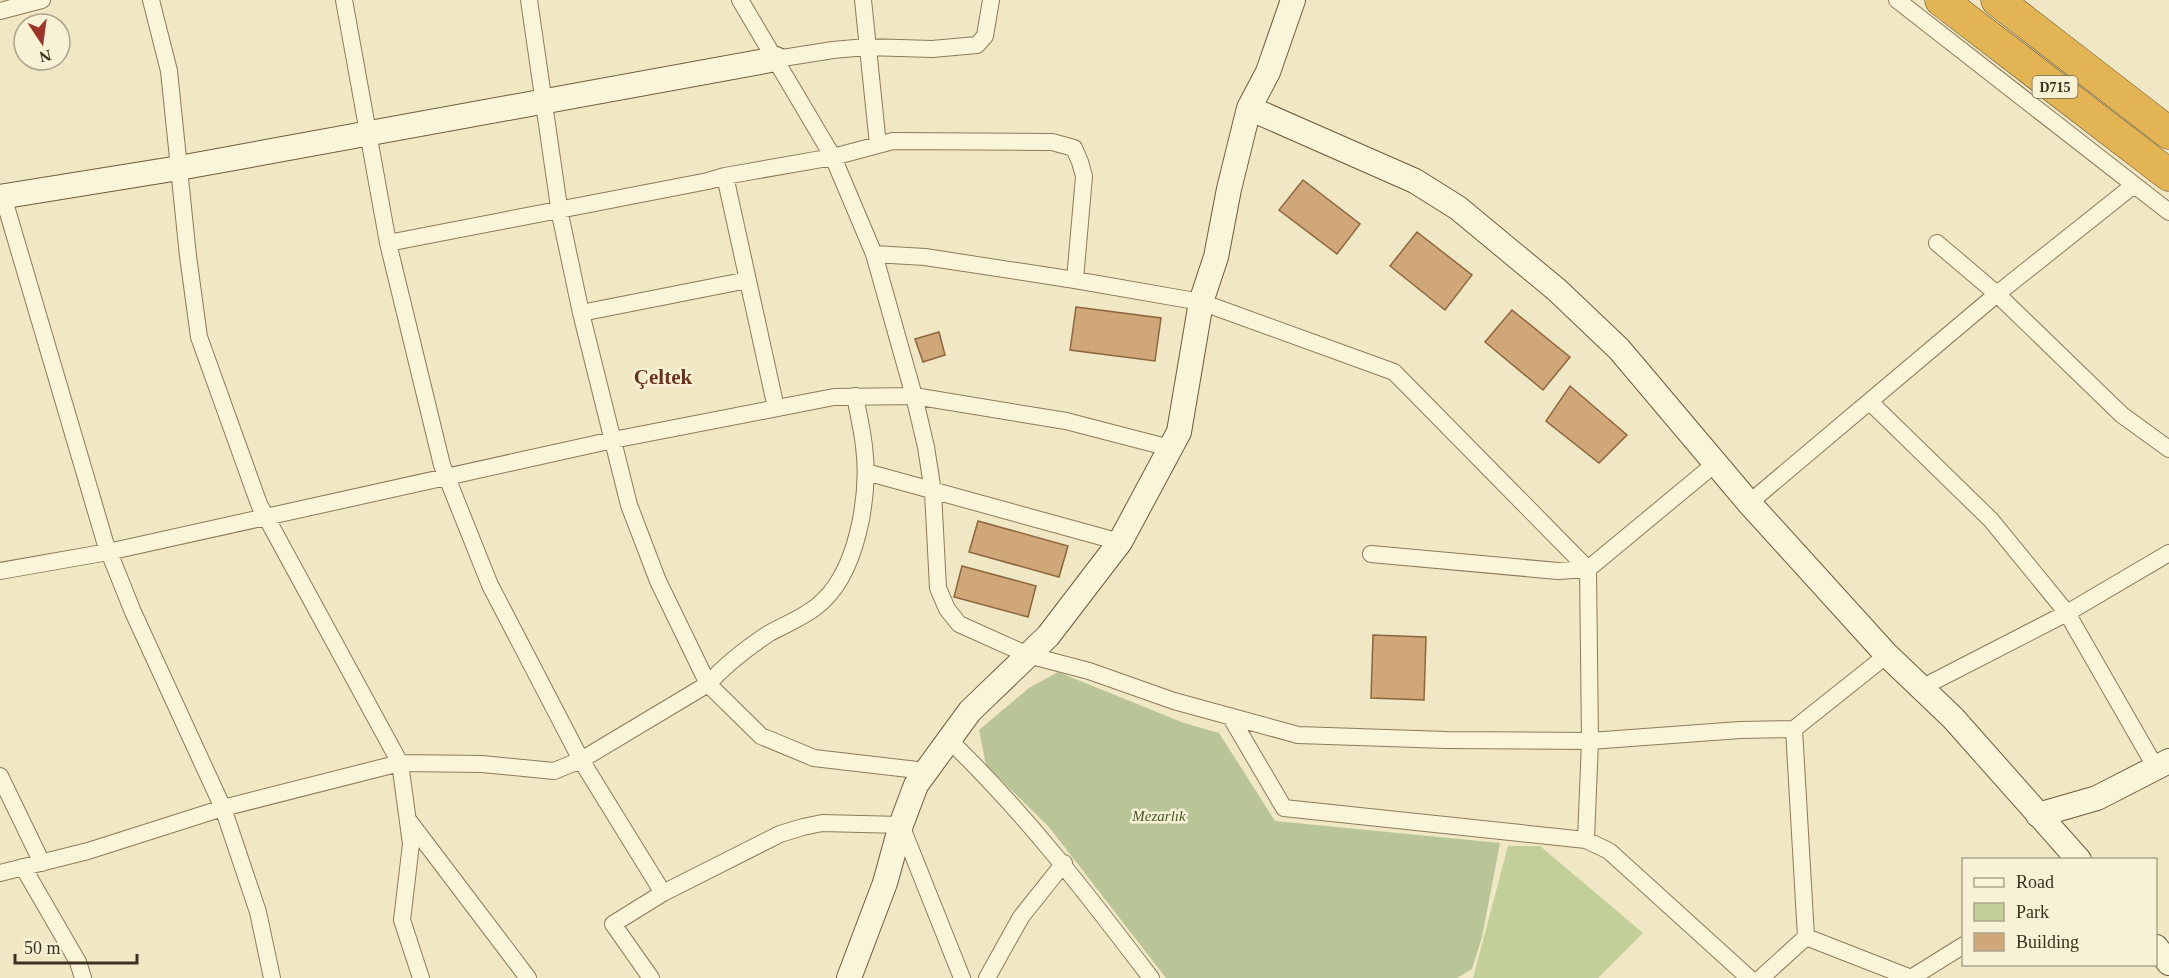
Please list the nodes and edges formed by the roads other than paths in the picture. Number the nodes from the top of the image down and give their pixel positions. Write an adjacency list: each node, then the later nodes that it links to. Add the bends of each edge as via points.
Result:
1 (42, 0): 12 (street)
2 (152, 0): 21 (street, via 169,71)
3 (344, 0): 17 (street)
4 (529, 0): 15 (street)
5 (740, 0): 14 (street)
6 (863, 0): 13 (street)
7 (991, 0): 13 (street, via 985,36 977,45)
8 (1293, 0): 16 (street, via 1268,72)
9 (1897, 0): 24 (street)
10 (1941, 0): 22 (highway, D715)
11 (1997, 0): 18 (highway, D715)
12 (0, 10)
13 (866, 48): 14 (street); 19 (street)
14 (776, 59): 15 (street); 20 (street)
15 (543, 101): 17 (street); 26 (street)
16 (1249, 108): 34 (street, via 1216,257); 43 (street, via 1415,181 1458,208 1557,290 1619,349)
17 (367, 133): 21 (street); 28 (street)
18 (2169, 133)
19 (878, 145): 20 (street); 32 (street, via 893,141 1052,142 1074,148 1084,176)
20 (833, 157): 23 (street); 30 (street)
21 (179, 168): 25 (street); 48 (street, via 199,336)
22 (2169, 175)
23 (725, 176): 26 (street); 31 (street)
24 (2134, 185): 27 (street); 33 (street)
25 (2, 196): 50 (street)
26 (559, 210): 28 (street); 35 (street)
27 (2169, 212)
28 (388, 243): 45 (street)
29 (1937, 243): 33 (street)
30 (874, 254): 32 (street, via 925,257); 37 (street)
31 (748, 280): 35 (street); 39 (street)
32 (1075, 280): 34 (street)
33 (1997, 294): 38 (street); 42 (street, via 2122,415)
34 (1201, 302): 41 (street, via 1179,432); 53 (street, via 1394,372)
35 (581, 313): 40 (street)
36 (855, 396): 37 (street); 39 (street); 44 (street)
37 (914, 396): 41 (street, via 1066,421); 46 (street)
38 (1870, 402): 47 (street); 55 (street, via 1990,520)
39 (776, 408): 40 (street)
40 (613, 440): 45 (street); 58 (street, via 629,505 658,581)
41 (1170, 448): 49 (street)
42 (2169, 449)
43 (1716, 464): 47 (street); 53 (street)
44 (866, 472): 46 (street); 58 (street, via 861,519 842,577 816,607 767,635)
45 (447, 477): 48 (street); 64 (street, via 490,585)
46 (933, 492): 49 (street); 56 (street, via 938,588 947,609 958,624)
47 (1749, 503): 57 (street)
48 (266, 516): 50 (street); 65 (street)
49 (1120, 542): 56 (street, via 1048,636)
50 (109, 552): 54 (street); 69 (street)
51 (2169, 553): 55 (street)
52 (1371, 554): 53 (street, via 1558,571)
53 (1588, 569): 63 (street)
54 (0, 571)
55 (2067, 613): 59 (street); 66 (street)
56 (1028, 655): 60 (street); 62 (street, via 970,711)
57 (1887, 655): 59 (street); 61 (street)
58 (708, 684): 64 (street); 67 (street, via 761,736 814,758)
59 (1922, 688): 70 (street)
60 (1230, 716): 63 (street, via 1298,735); 73 (street, via 1284,808)
61 (1794, 729): 63 (street); 80 (street)
62 (949, 740): 67 (street); 76 (street, via 990,779)
63 (1590, 741): 73 (street)
64 (581, 760): 65 (street, via 554,771 482,764); 79 (street)
65 (400, 763): 69 (street); 71 (street)
66 (2163, 764): 70 (street, via 2097,798)
67 (926, 771): 72 (street, via 916,785)
68 (0, 776): 75 (street)
69 (223, 808): 75 (street); 85 (street, via 258,912)
70 (2038, 815): 74 (street)
71 (408, 819): 86 (street, via 411,844 402,920); 87 (street)
72 (901, 825): 79 (street, via 803,827 780,834); 89 (street, via 885,883); 90 (street)
73 (1586, 840): 93 (street, via 1609,851)
74 (2077, 858)
75 (42, 863): 77 (street)
76 (1064, 863): 91 (street, via 1021,917); 92 (street)
77 (23, 867): 78 (street); 84 (street, via 78,962)
78 (0, 873)
79 (663, 893): 88 (street, via 613,924)
80 (1806, 937): 94 (street); 95 (street)
81 (1962, 946): 95 (street)
82 (2157, 948): 83 (street)
83 (2169, 963)
84 (83, 978)
85 (272, 978)
86 (421, 978)
87 (528, 978)
88 (651, 978)
89 (849, 978)
90 (962, 978)
91 (987, 978)
92 (1151, 978)
93 (1749, 978)
94 (1761, 978)
95 (1911, 978)

